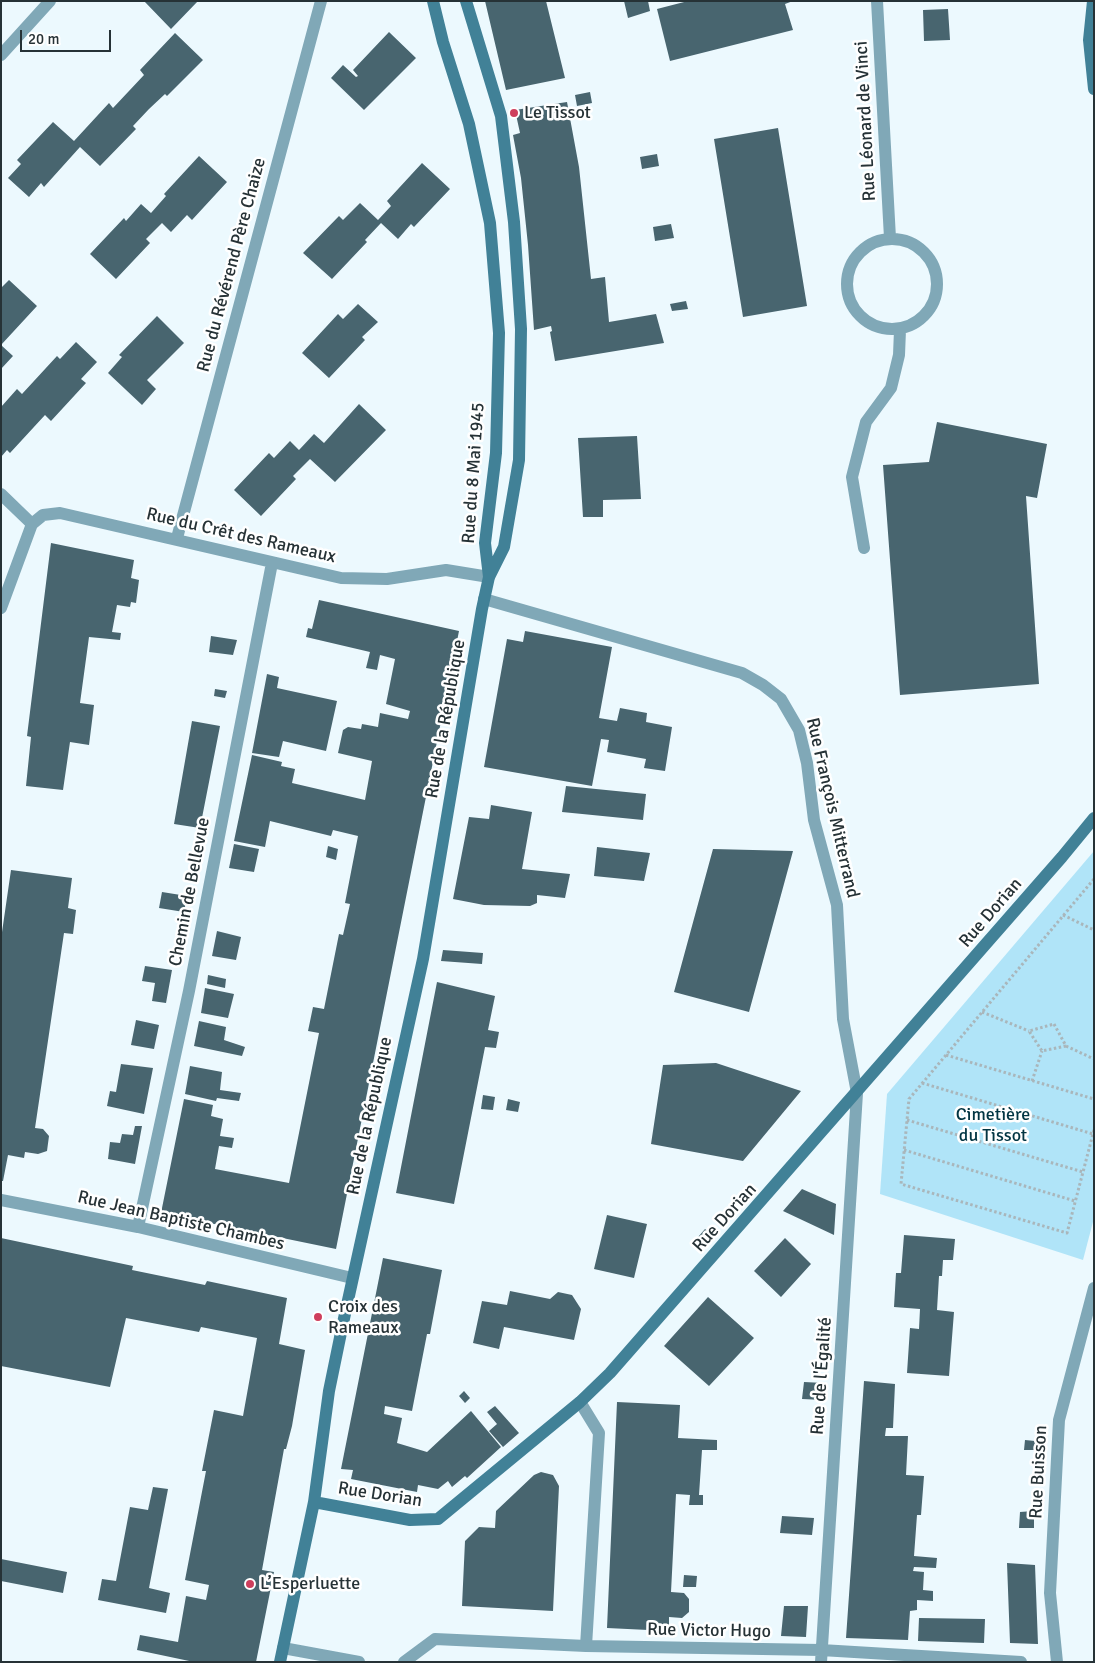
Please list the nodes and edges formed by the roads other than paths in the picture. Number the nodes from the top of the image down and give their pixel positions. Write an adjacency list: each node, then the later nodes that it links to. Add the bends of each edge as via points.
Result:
1 (50, 1): 7 (street)
2 (321, 1): 13 (street, Rue du Révérend Père Chaize)
3 (433, 1): 16 (main road, Rue du 8 Mai 1945, via 469,124 490,223 499,333 496,453 485,543)
4 (466, 1): 16 (main road, Rue du 8 Mai 1945, via 502,116 514,222 521,329 518,460 504,547)
5 (877, 1): 9 (street, Rue Léonard de Vinci)
6 (1093, 1): 8 (main road, via 1089,40)
7 (1, 55)
8 (1094, 89)
9 (890, 238): 10 (street, via 918,246 932,262 938,285 931,309 916,324); 10 (street, via 861,251 853,260 846,281 856,312 872,325)
10 (900, 330): 14 (street, via 899,355 891,388 866,422 852,477)
11 (1, 494): 12 (street)
12 (32, 524): 13 (street, Rue du Crêt des Rameaux, via 43,516 60,513); 18 (street)
13 (177, 538): 15 (street, Rue du Crêt des Rameaux)
14 (864, 548)
15 (272, 563): 16 (street, Rue du Crêt des Rameaux, via 341,578 386,579 446,570); 22 (street, Chemin de Bellevue, via 189,991)
16 (490, 577): 17 (main road, Rue de la République)
17 (484, 599): 20 (street, Rue François Mitterrand, via 736,671 781,699 799,730 817,837 837,905 844,1019); 23 (main road, Rue de la République, via 423,959)
18 (1, 608)
19 (1094, 818): 20 (main road, Rue Dorian)
20 (857, 1093): 25 (main road, Rue Dorian, via 610,1373); 29 (street, Rue de l'Égalité)
21 (1, 1200): 22 (street, Rue Jean Baptiste Chambes)
22 (138, 1227): 23 (street, Rue Jean Baptiste Chambes)
23 (352, 1278): 26 (main road, Rue de la République, via 329,1392)
24 (1094, 1288): 34 (street, Rue Buisson, via 1059,1420 1050,1592)
25 (580, 1402): 26 (main road, Rue Dorian, via 438,1519 410,1520); 27 (street, via 599,1433)
26 (314, 1502): 28 (main road, Rue de la République)
27 (586, 1646): 29 (street, Rue Victor Hugo); 32 (street, Rue Victor Hugo, via 435,1639)
28 (283, 1648): 30 (main road, Rue de la République); 31 (street)
29 (821, 1656): 33 (street, Rue Victor Hugo)
30 (280, 1662)
31 (359, 1662)
32 (404, 1662)
33 (1021, 1662)
34 (1057, 1662)

